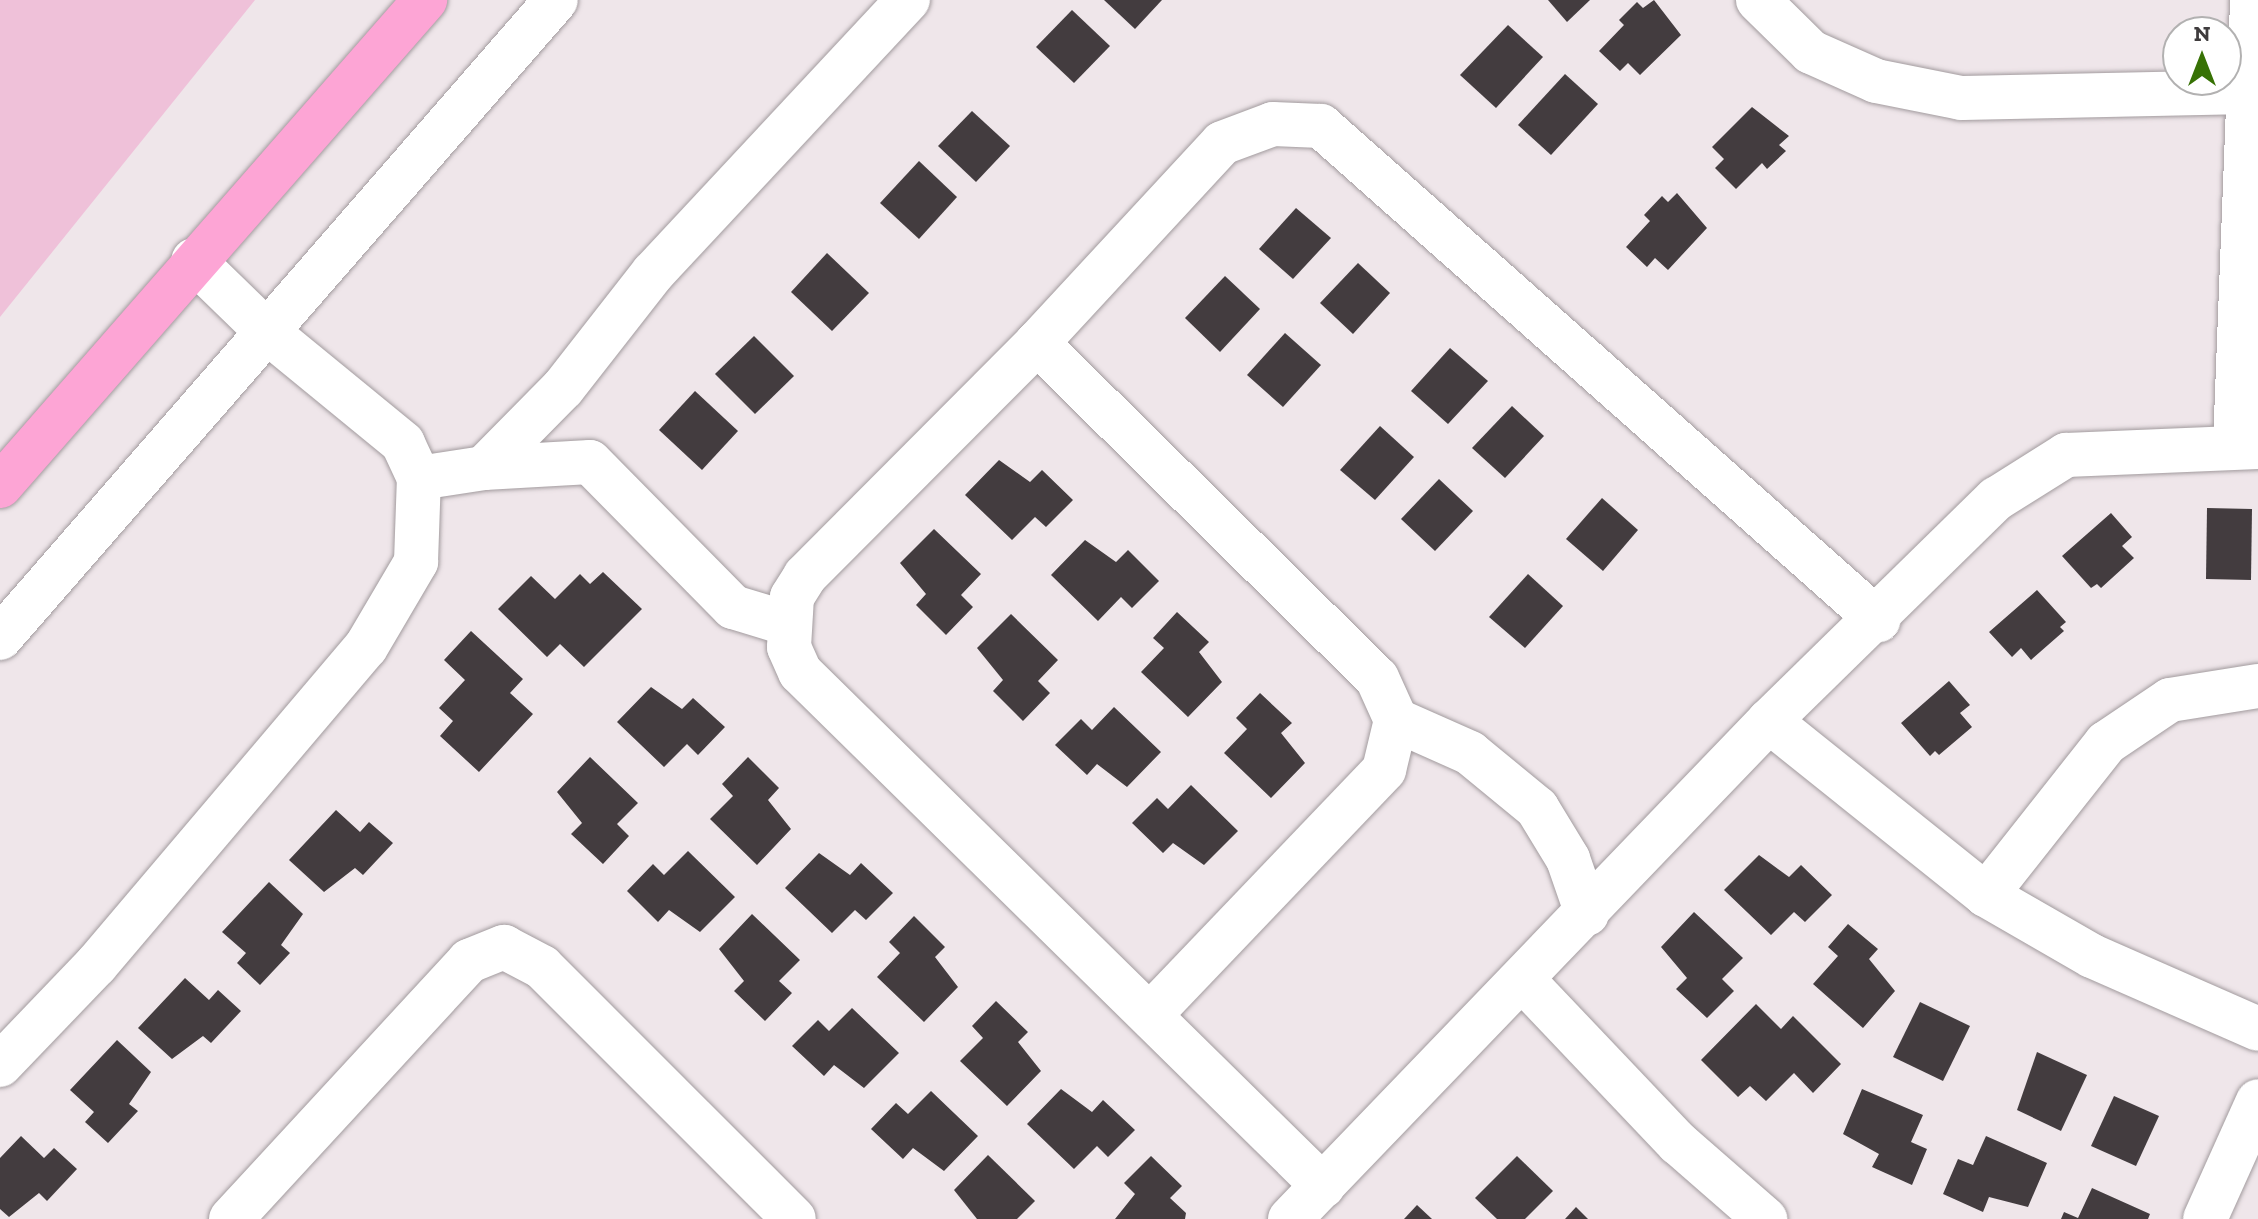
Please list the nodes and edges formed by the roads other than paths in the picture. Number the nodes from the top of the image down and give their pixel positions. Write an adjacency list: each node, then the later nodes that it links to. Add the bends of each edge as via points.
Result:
1 (425, 0): 7 (highway)
2 (556, 0): 8 (street)
3 (908, 0): 11 (street, via 653,273 563,388)
4 (1758, 0): 6 (street, via 1811,52 1876,81 1961,98)
5 (2252, 0): 6 (street)
6 (2251, 92): 10 (street)
7 (193, 260): 8 (street); 13 (highway)
8 (265, 330): 12 (street, via 403,443); 16 (street)
9 (1037, 343): 14 (street, via 1222,143 1273,124 1321,126); 15 (street, via 805,576 792,597); 18 (street, via 1377,678)
10 (2247, 446): 14 (street, via 2066,455 1996,499)
11 (484, 468): 12 (street); 15 (street, via 590,462 733,607)
12 (419, 478): 25 (street, via 416,562 366,647 96,965)
13 (0, 486)
14 (1878, 620): 19 (street)
15 (789, 624): 23 (street, via 789,647 800,672)
16 (0, 638)
17 (2258, 686): 20 (street, via 2170,700 2106,743)
18 (1396, 720): 21 (street, via 1470,753 1537,808 1568,859); 23 (street, via 1384,770)
19 (1769, 721): 20 (street); 21 (street)
20 (1986, 895): 24 (street, via 2092,956)
21 (1587, 914): 22 (street)
22 (1524, 981): 27 (street); 31 (street, via 1678,1143)
23 (1151, 1014): 27 (street)
24 (2258, 1029)
25 (0, 1065)
26 (2258, 1101): 32 (street)
27 (1323, 1186): 30 (street)
28 (231, 1219): 29 (street, via 469,961 504,947 542,967)
29 (794, 1219)
30 (1290, 1219)
31 (1765, 1219)
32 (2205, 1219)

